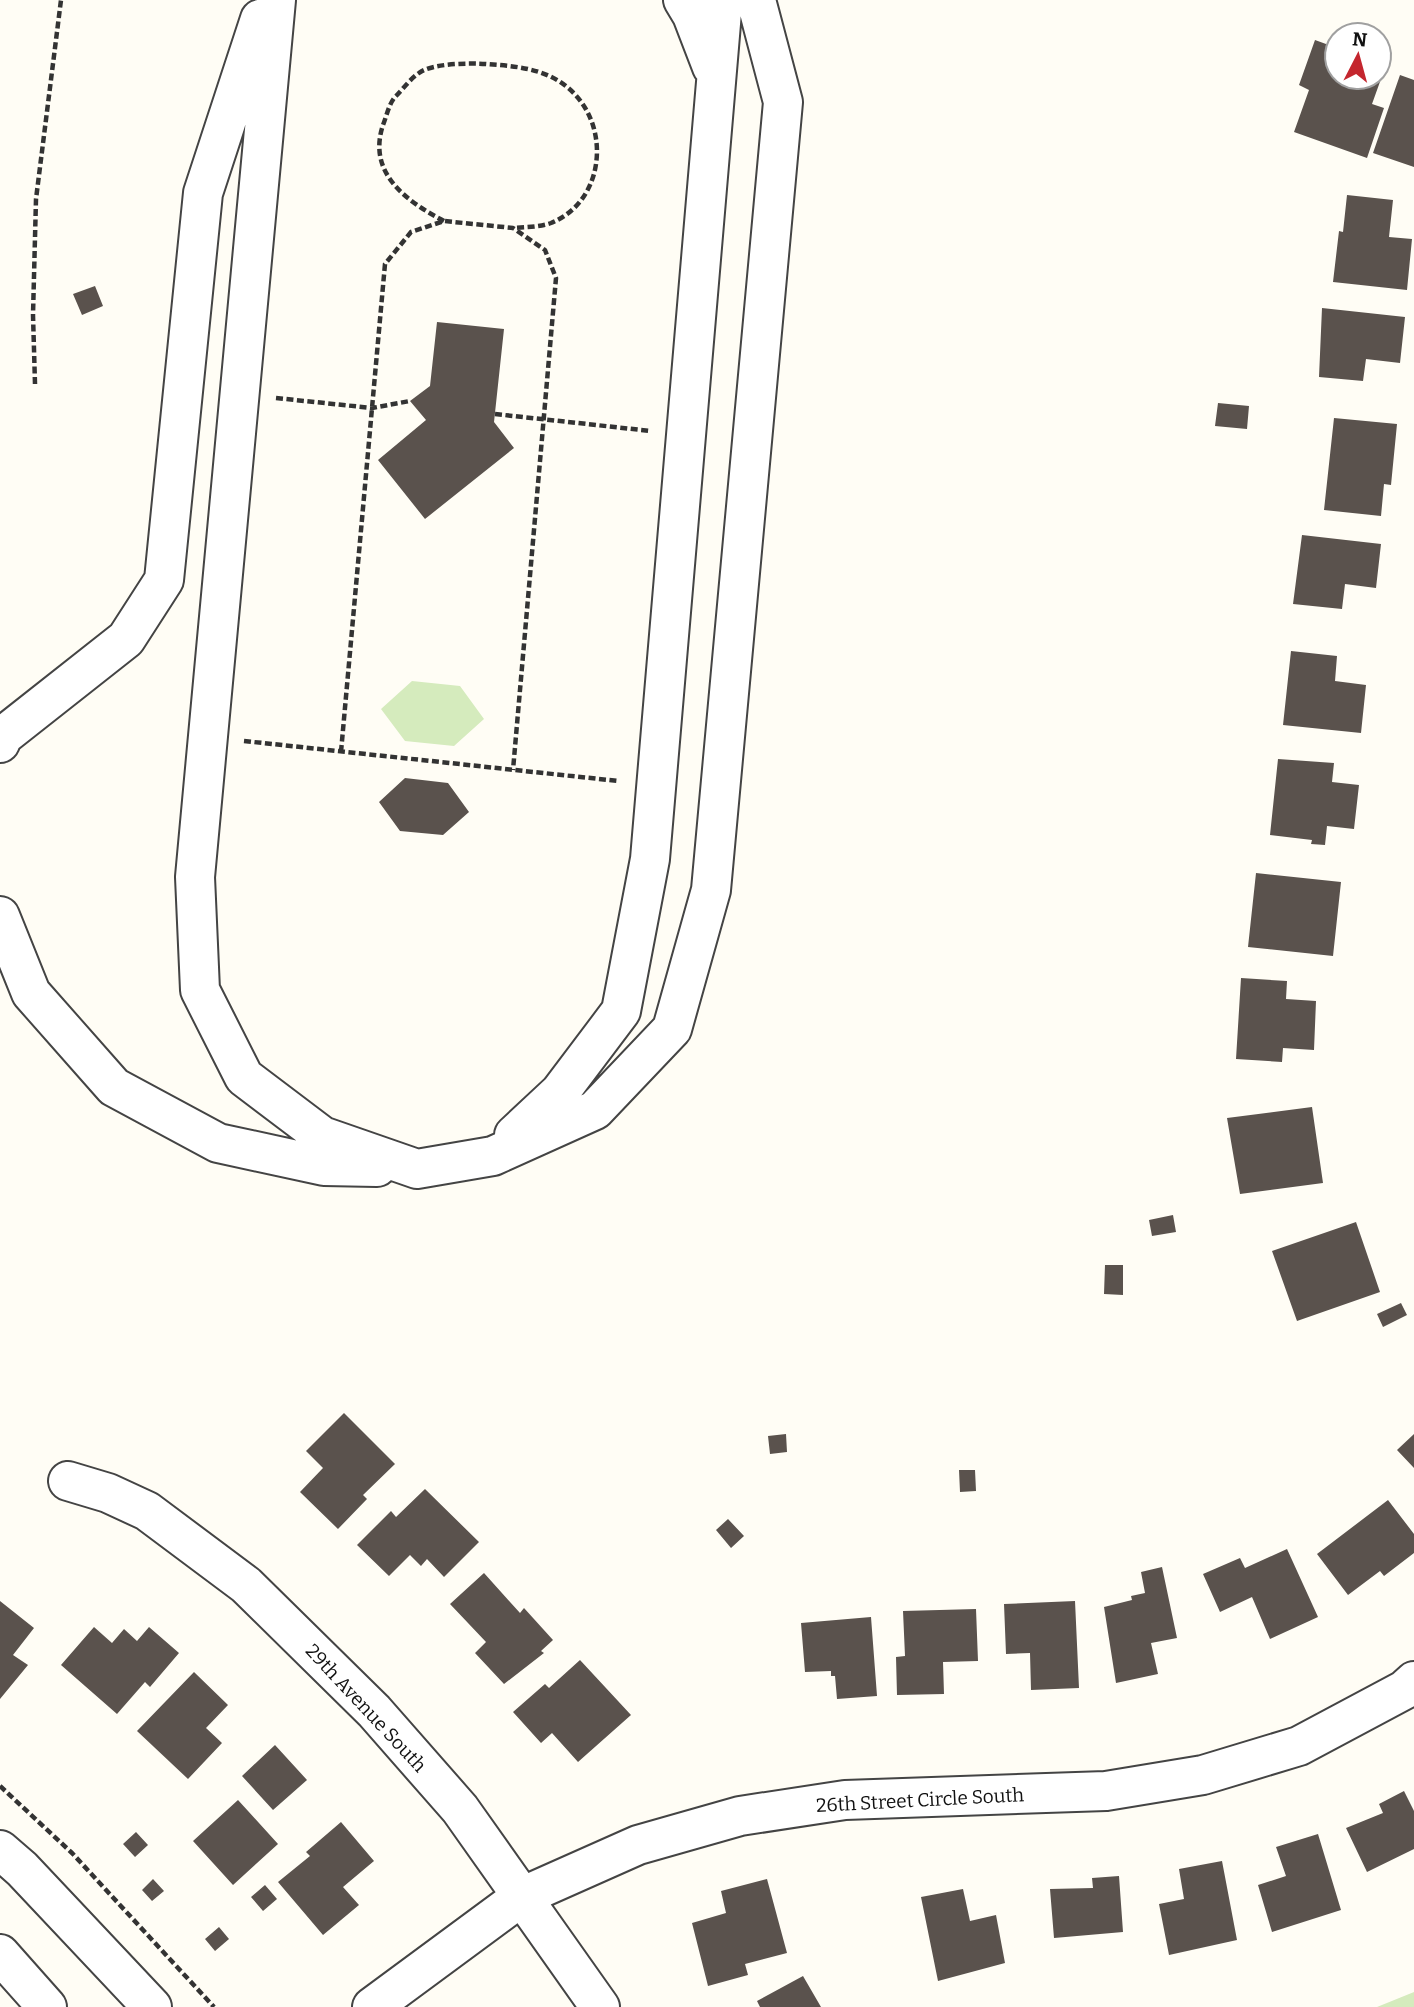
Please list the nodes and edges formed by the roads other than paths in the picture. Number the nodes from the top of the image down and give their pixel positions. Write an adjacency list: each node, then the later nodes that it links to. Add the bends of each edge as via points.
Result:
1 (267, 0): 9 (street, via 203,193 164,580 126,639)
2 (276, 0): 7 (street)
3 (297, 0): 7 (street)
4 (683, 0): 8 (street)
5 (723, 0): 8 (street)
6 (756, 0): 11 (street, via 783,102 711,890 672,1028 595,1110)
7 (270, 76): 12 (street, via 195,877 200,990 244,1077 322,1136)
8 (716, 79): 11 (street, via 650,859 621,1011 560,1092)
9 (0, 743)
10 (0, 916): 12 (street, via 31,993 114,1087 218,1143 324,1166)
11 (493, 1156): 12 (street)
12 (417, 1168)
13 (68, 1481): 16 (street, 29th Avenue South, via 147,1511 246,1585 374,1711 451,1799)
14 (1414, 1681): 16 (street, 26th Street Circle South, via 1299,1746 1203,1775 1106,1791 845,1800 740,1816 638,1845)
15 (0, 1850): 19 (street)
16 (521, 1897): 20 (street, 26th Street Circle South); 21 (street, 29th Avenue South)
17 (0, 1954): 18 (street)
18 (47, 2007)
19 (152, 2007)
20 (372, 2007)
21 (600, 2007)

